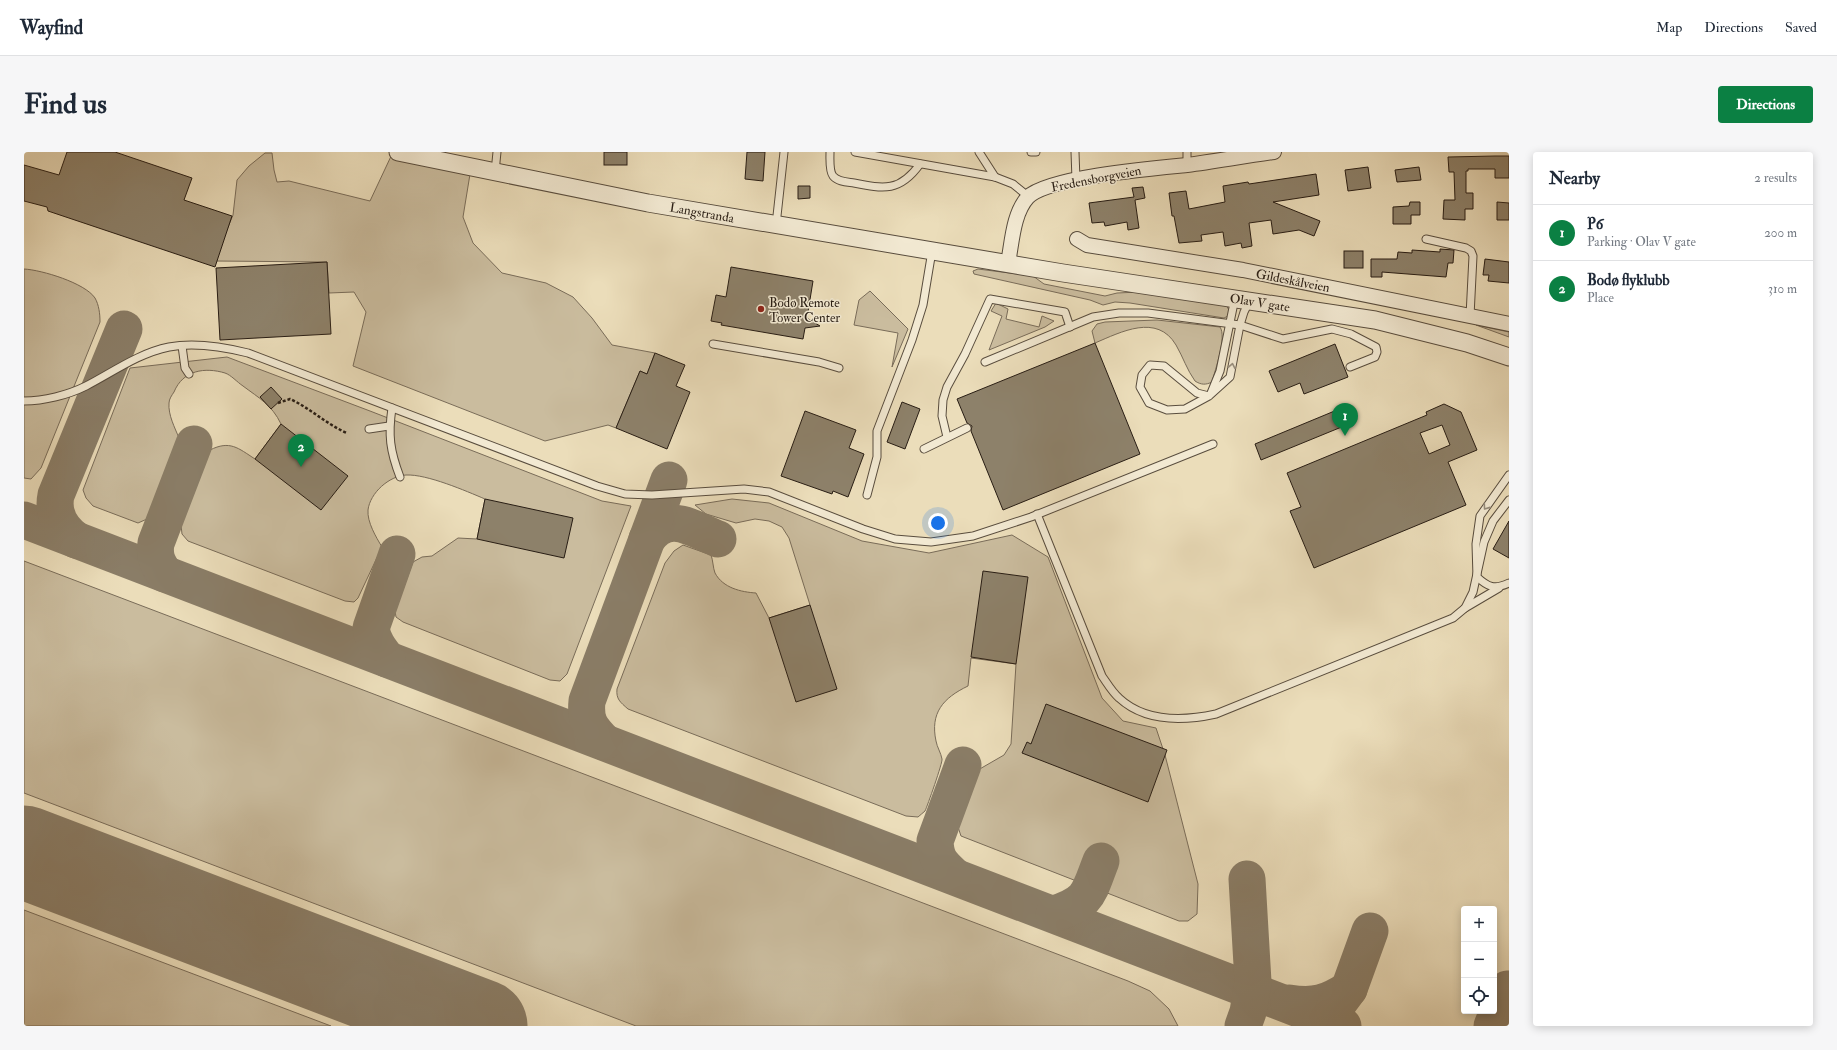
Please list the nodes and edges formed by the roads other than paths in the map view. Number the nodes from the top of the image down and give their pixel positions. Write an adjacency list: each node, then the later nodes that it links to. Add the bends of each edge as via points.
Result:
1 (398, 152): 14 (street, Langstranda)
2 (497, 152): 14 (lane)
3 (784, 152): 18 (lane)
4 (830, 152): 13 (lane, via 833,176 839,180 880,188 890,188 906,180)
5 (855, 152): 13 (lane)
6 (979, 152): 15 (lane)
7 (1030, 152): 8 (lane)
8 (1036, 152)
9 (1075, 152): 16 (lane)
10 (1274, 152): 11 (street, Fredensborgveien)
11 (1233, 155): 12 (street, Fredensborgveien)
12 (1187, 158): 16 (street, Fredensborgveien)
13 (920, 164): 15 (lane)
14 (494, 172): 18 (street, Langstranda, via 648,203)
15 (995, 177): 17 (lane, via 1013,184)
16 (1076, 181): 17 (street, Fredensborgveien, via 1036,191)
17 (1029, 197): 22 (street, via 1019,212)
18 (776, 225): 21 (street, Langstranda)
19 (1077, 239): 24 (street, Gildeskålveien, via 1087,245 1242,270)
20 (1426, 239): 24 (lane, via 1471,251 1473,256)
21 (932, 251): 22 (street, Langstranda); 47 (lane, via 923,305 877,431 877,457)
22 (1008, 263): 23 (street, Olav V gate)
23 (1242, 299): 25 (lane); 27 (lane, via 1244,312); 31 (street, Olav V gate, via 1375,320 1467,343)
24 (1470, 316): 26 (street, Gildeskålveien)
25 (1229, 323): 27 (lane); 28 (lane, via 1148,313 1118,313 1093,318); 36 (lane, via 1220,371)
26 (1509, 324)
27 (1240, 325): 33 (lane, via 1283,338 1332,329 1351,334 1376,347 1375,357); 36 (lane, one-way to 27, via 1230,377)
28 (1070, 327): 32 (lane); 42 (lane, via 1065,312 990,299 945,393 942,416)
29 (713, 344): 34 (lane, via 819,362)
30 (182, 346): 35 (lane, via 185,368); 37 (lane, via 169,347 130,361 85,387 39,401); 38 (lane, via 205,346 248,353)
31 (1509, 357)
32 (985, 362)
33 (1350, 367)
34 (839, 368)
35 (189, 374)
36 (1209, 396): 36 (lane, via 1197,393 1164,366 1150,366 1142,375 1140,386 1149,403 1167,410 1185,409)
37 (24, 401)
38 (392, 408): 39 (lane); 49 (lane, via 597,486 625,494 652,495 744,489 769,492 863,529 889,537 931,542 973,536)
39 (389, 426): 41 (lane); 46 (lane, via 394,460)
40 (967, 428): 42 (lane)
41 (369, 429)
42 (947, 437): 44 (lane)
43 (1213, 444): 49 (lane)
44 (924, 449)
45 (1509, 475): 50 (lane, one-way to 50, via 1480,516 1476,544)
46 (400, 477)
47 (867, 495)
48 (1509, 500): 50 (lane, via 1493,521 1484,542)
49 (1037, 514): 53 (lane, via 1102,676 1119,698 1143,713 1171,719 1192,719 1216,714 1453,618)
50 (1477, 576): 52 (lane, via 1486,585); 53 (lane)
51 (1509, 583): 52 (lane)
52 (1499, 588): 53 (lane)
53 (1465, 608)

